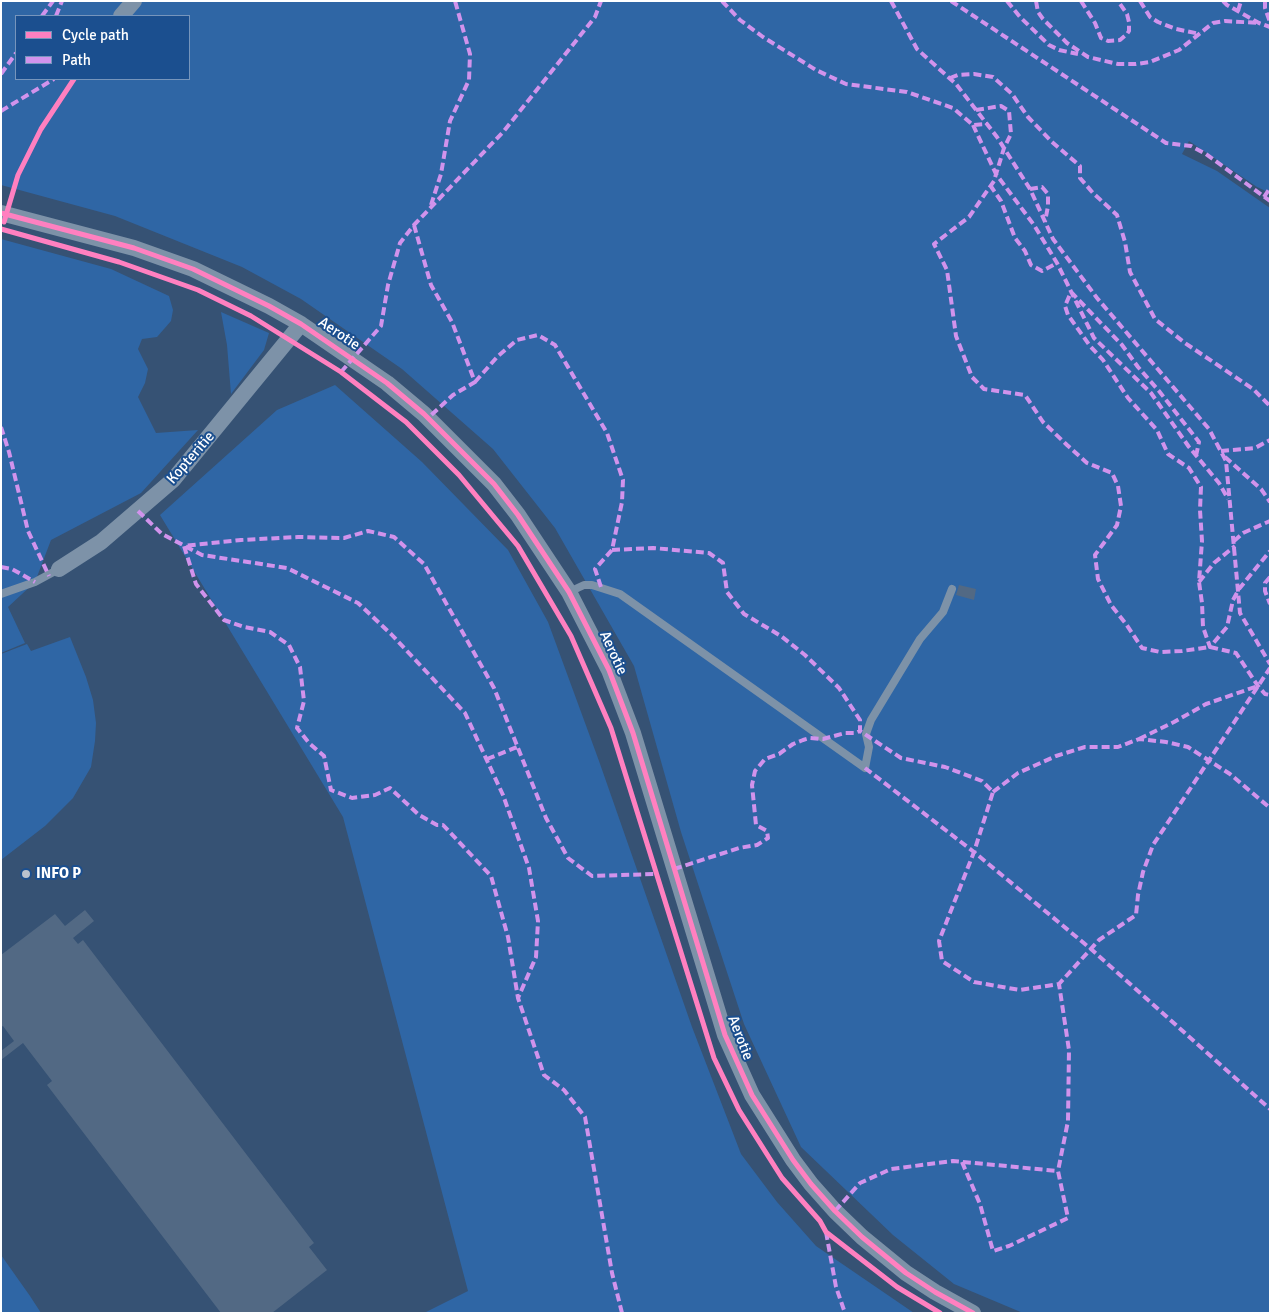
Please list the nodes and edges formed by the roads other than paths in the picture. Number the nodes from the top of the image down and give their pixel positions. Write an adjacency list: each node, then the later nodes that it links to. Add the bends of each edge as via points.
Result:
1 (134, 1): 2 (street)
2 (122, 15)
3 (1, 213): 4 (street, Aerotie, via 134,248 193,269)
4 (301, 324): 5 (street, Kopteritie, via 173,480 101,542); 7 (street, Aerotie, via 387,383 455,444 494,484 518,515)
5 (59, 570): 8 (lane)
6 (952, 589): 7 (lane, via 943,612 920,639 871,720 866,734 869,747 865,768 620,594 584,585)
7 (569, 592): 9 (street, Aerotie, via 609,670 633,733 722,1026 752,1095 793,1160 835,1211 906,1273)
8 (1, 594)
9 (973, 1313)

